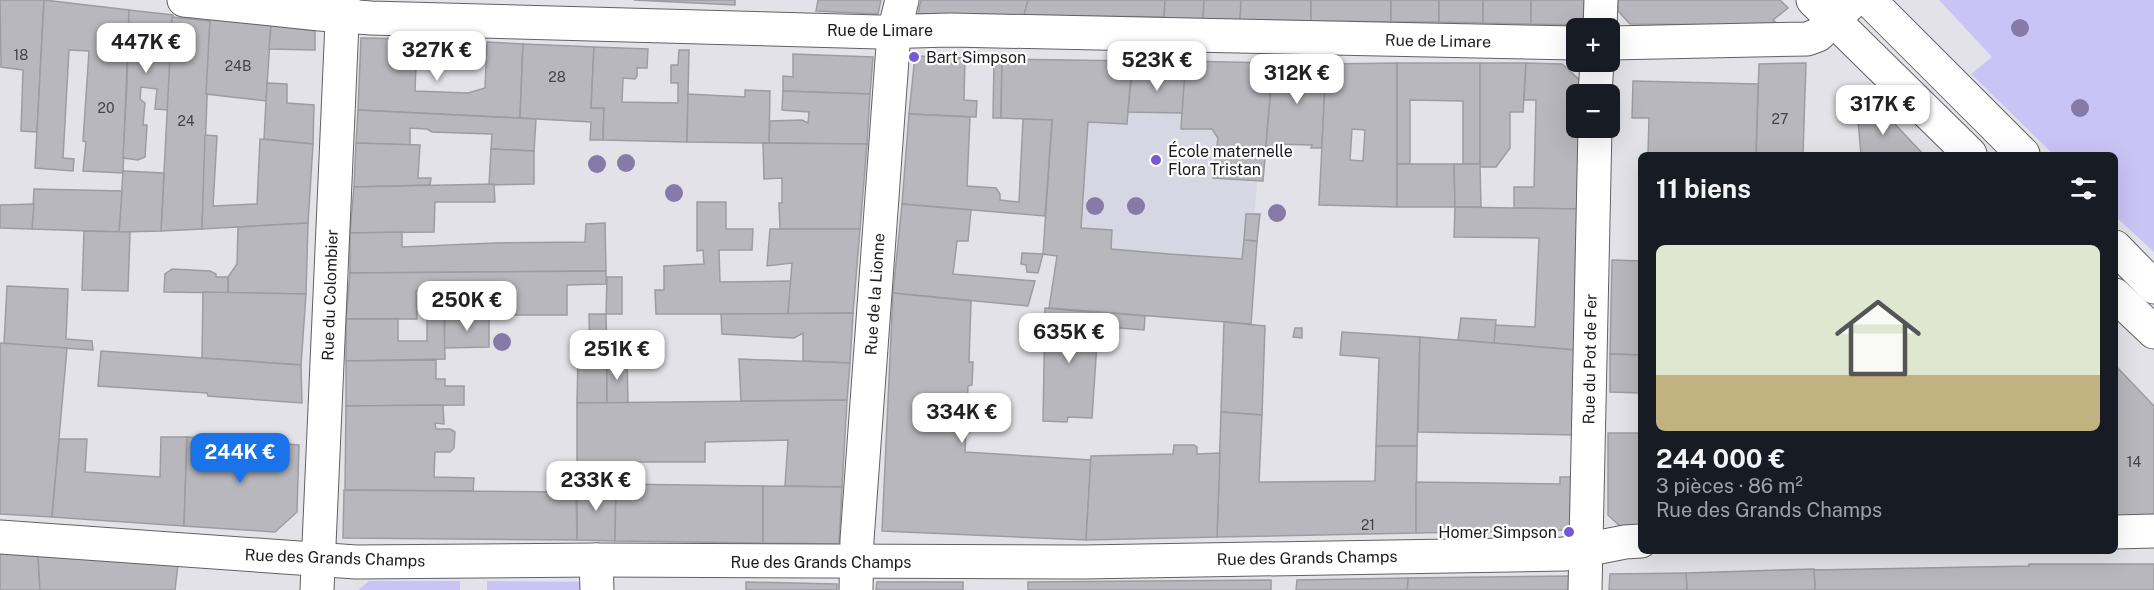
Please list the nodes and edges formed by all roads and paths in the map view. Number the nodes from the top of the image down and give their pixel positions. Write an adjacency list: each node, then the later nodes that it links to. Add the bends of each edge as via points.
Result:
1 (184, 0): 6 (street, Rue de Limare)
2 (902, 0): 8 (street, Rue de la Lionne)
3 (1601, 0): 7 (street)
4 (1869, 0): 13 (street)
5 (1833, 7): 10 (street, via 1818,35 1807,39); 12 (street)
6 (343, 8): 8 (street, Rue de Limare); 23 (street, Rue du Colombier)
7 (1600, 18)
8 (894, 32): 9 (street, Rue de Limare); 25 (street, Rue de la Lionne)
9 (1566, 43)
10 (1620, 43)
11 (1595, 138): 22 (street, Rue du Pot de Fer)
12 (1968, 152)
13 (2021, 152)
14 (2118, 250): 15 (street)
15 (2154, 287)
16 (2118, 298): 17 (street)
17 (2154, 332)
18 (2154, 531): 19 (street)
19 (2118, 532)
20 (0, 537): 23 (street, Rue des Grands Champs)
21 (1638, 541): 22 (street, Rue des Grands Champs)
22 (1585, 551): 25 (street, Rue des Grands Champs, via 1106,562); 26 (street, Rue du Pot de Fer)
23 (318, 575): 24 (street, Rue des Grands Champs, via 356,562)
24 (596, 575): 25 (street, Rue des Grands Champs)
25 (857, 576)
26 (1585, 590)

